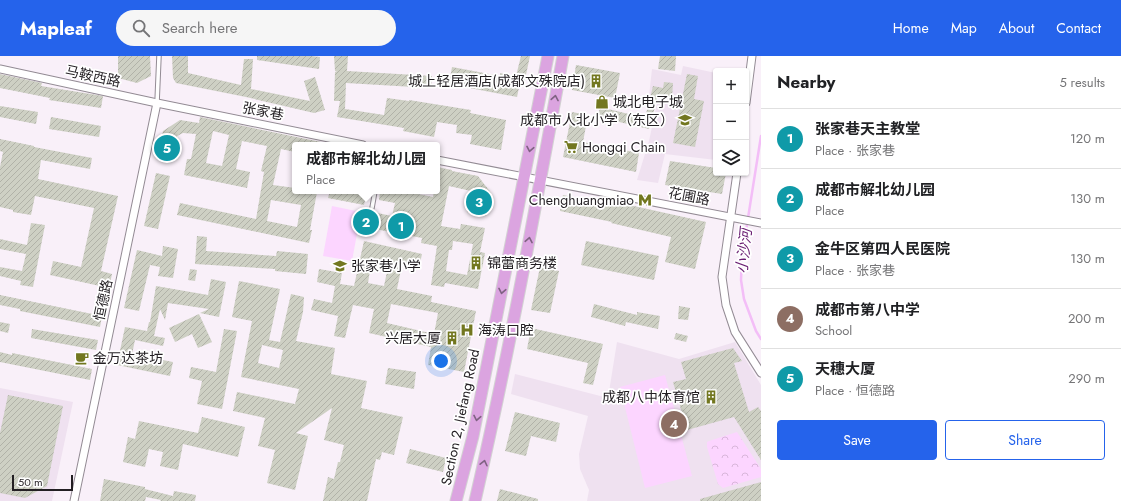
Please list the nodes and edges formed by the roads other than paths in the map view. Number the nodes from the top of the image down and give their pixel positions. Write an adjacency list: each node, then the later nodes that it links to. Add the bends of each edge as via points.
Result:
1 (159, 56): 7 (lane)
2 (548, 56): 11 (main road, Section 2, Jiefang Road, one-way to 11)
3 (563, 56): 12 (main road, one-way to 3)
4 (752, 56): 6 (street)
5 (0, 70): 7 (street, 马鞍西路)
6 (749, 80)
7 (157, 103): 8 (street, 张家巷); 18 (street, 恒德路)
8 (348, 142)
9 (440, 161): 11 (street)
10 (736, 176): 15 (street)
11 (524, 177): 12 (street); 19 (main road, Section 2, Jiefang Road, one-way to 19, via 473,436)
12 (541, 180): 15 (street, 花圃路); 20 (main road, one-way to 12)
13 (374, 194): 14 (lane)
14 (372, 208)
15 (734, 218): 16 (street, 花圃路); 17 (street, via 722,277 726,305 736,332)
16 (760, 223)
17 (761, 373)
18 (74, 501)
19 (456, 501)
20 (475, 501)

